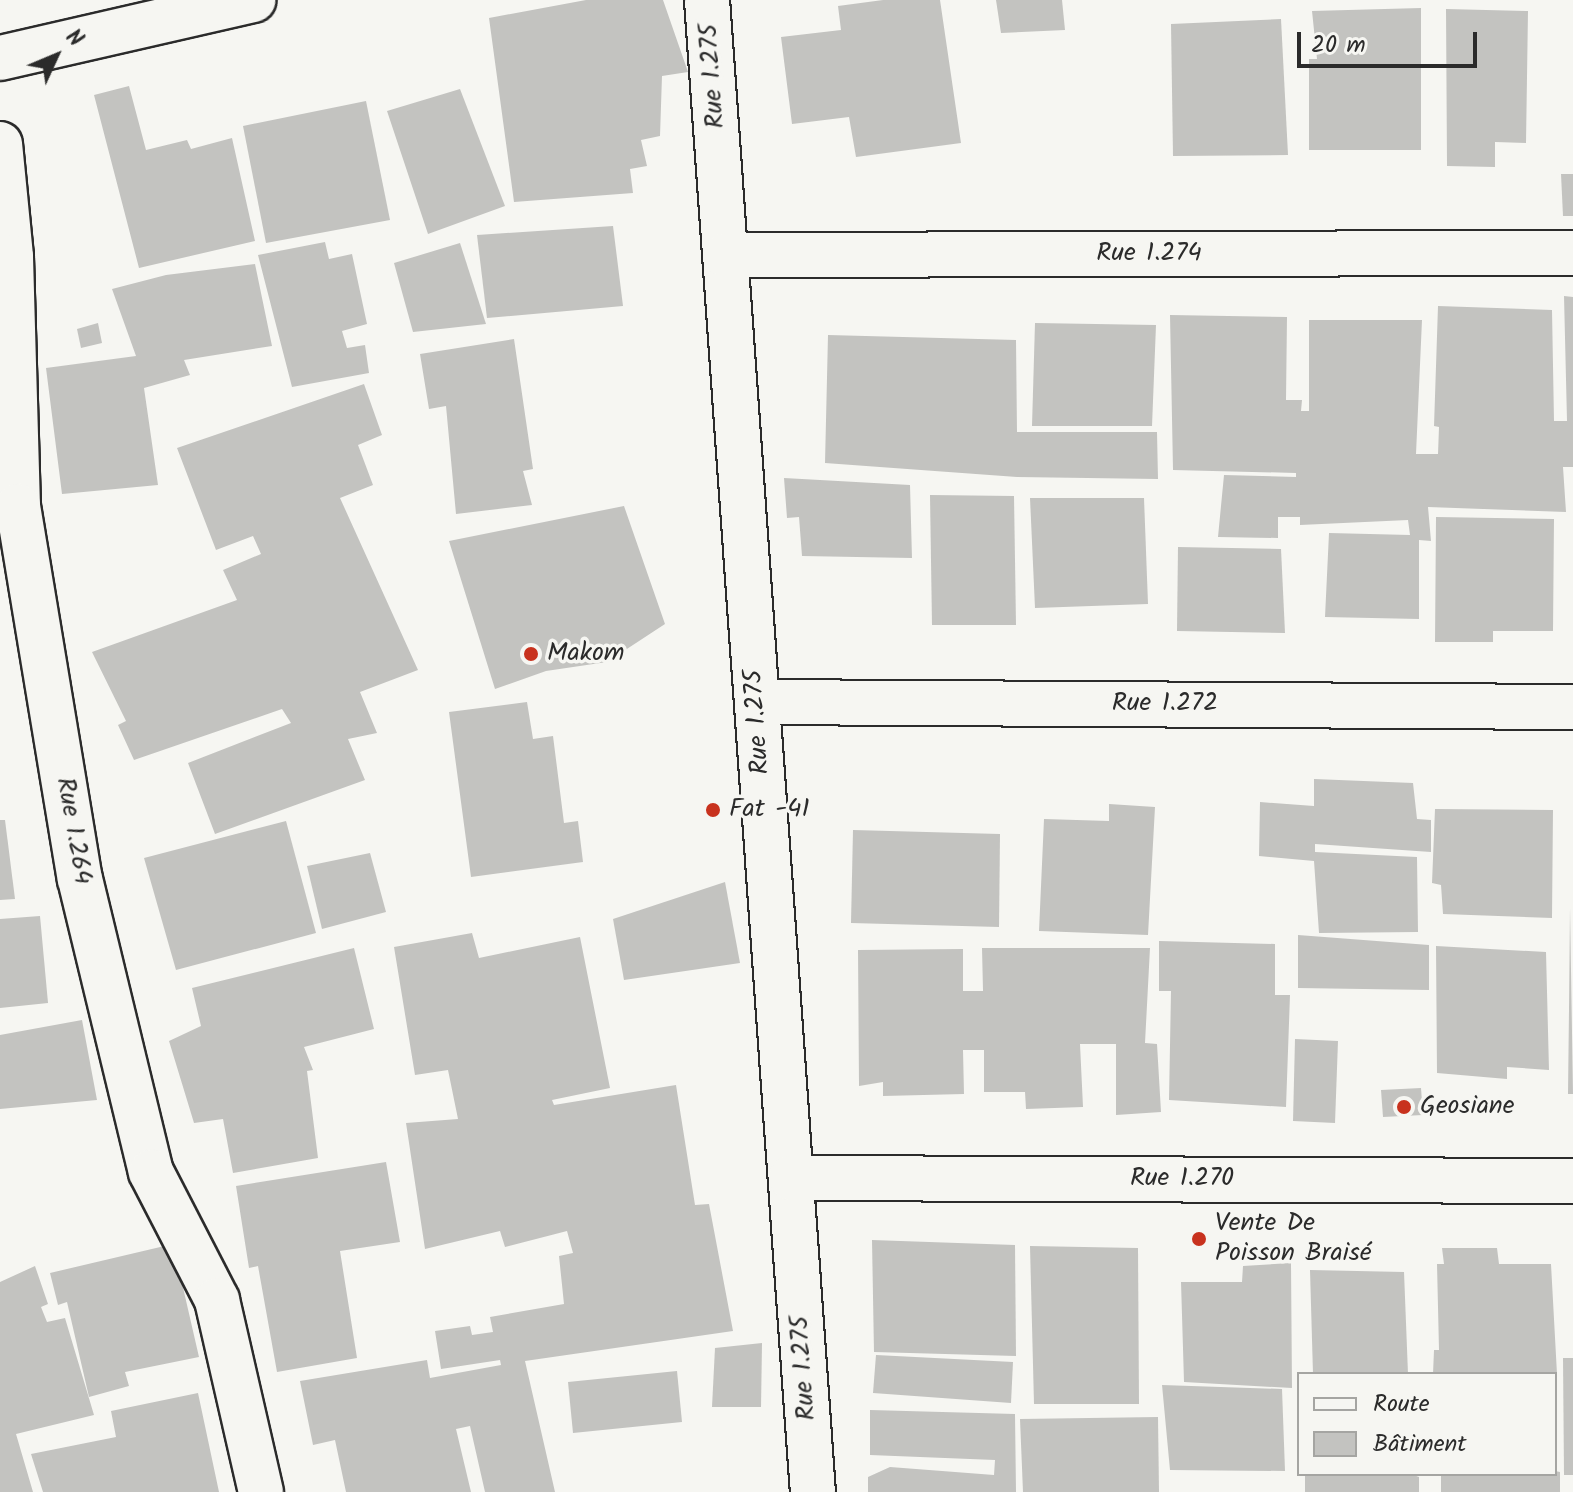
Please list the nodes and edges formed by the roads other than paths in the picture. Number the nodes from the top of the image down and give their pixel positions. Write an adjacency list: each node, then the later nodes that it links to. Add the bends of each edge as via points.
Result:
1 (253, 0): 3 (street)
2 (707, 0): 6 (street, Rue 1.275)
3 (0, 58)
4 (0, 144): 7 (street, Rue 1.264)
5 (1573, 253): 6 (street, Rue 1.274)
6 (726, 255): 8 (street, Rue 1.275)
7 (6, 281): 12 (street, Rue 1.264, via 18,506 80,879 151,1172 217,1300)
8 (757, 702): 9 (street, Rue 1.272); 10 (street, Rue 1.275)
9 (1573, 707)
10 (791, 1178): 11 (street, Rue 1.270); 13 (street, Rue 1.275)
11 (1573, 1181)
12 (261, 1492)
13 (813, 1492)

